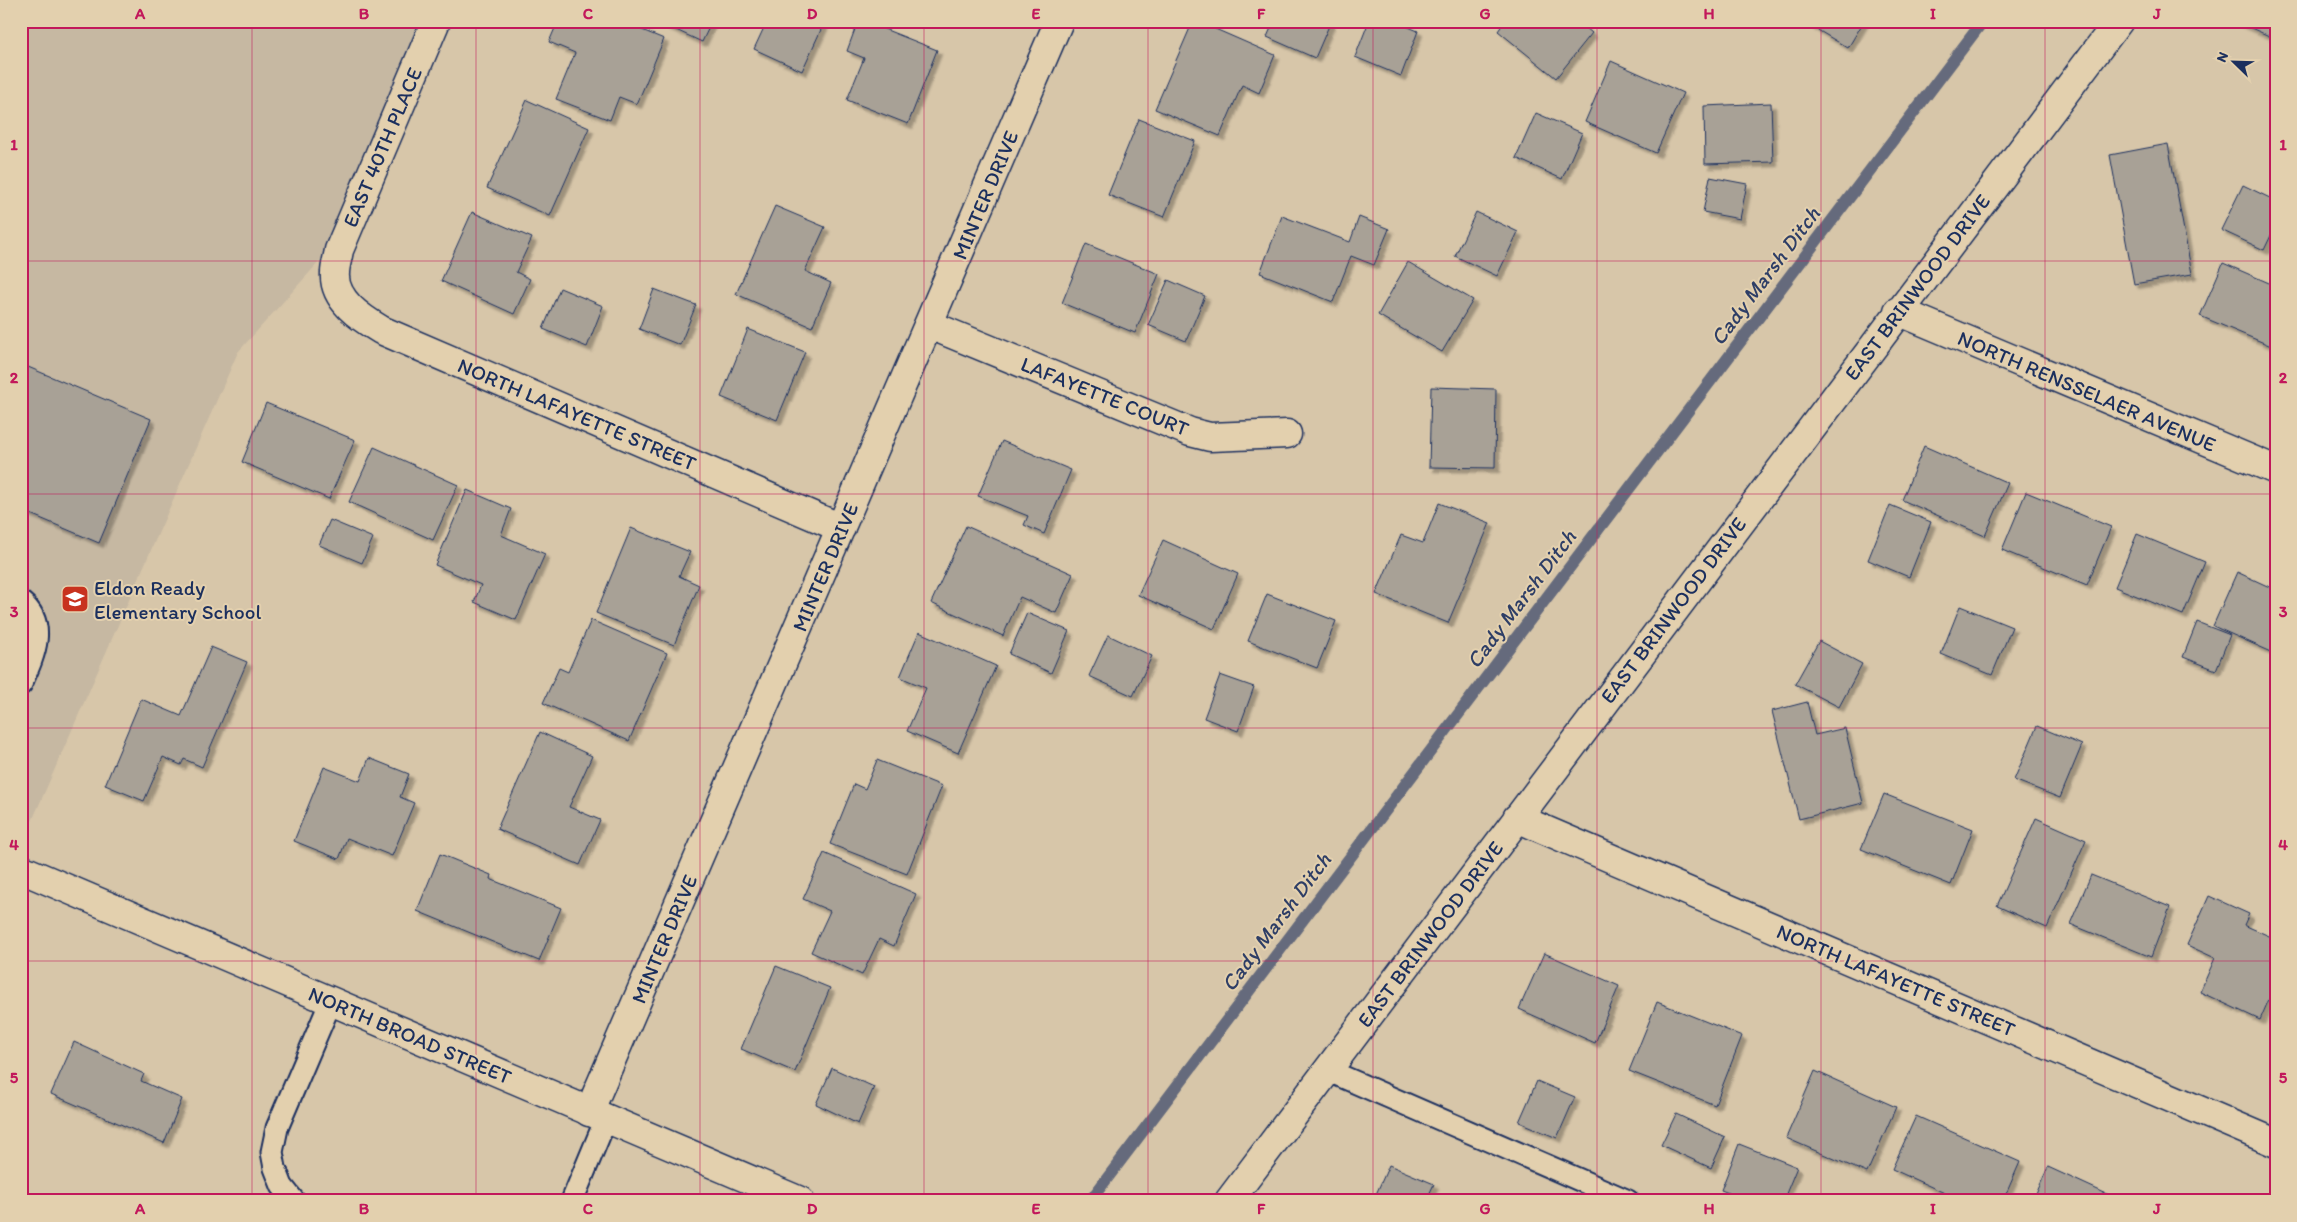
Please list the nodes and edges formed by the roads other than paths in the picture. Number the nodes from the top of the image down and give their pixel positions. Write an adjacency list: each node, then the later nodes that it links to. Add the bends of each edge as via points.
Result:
1 (436, 21): 4 (street, EAST 40TH PLACE, via 345,233)
2 (1059, 21): 6 (street, MINTER DRIVE)
3 (2118, 21): 5 (street, EAST BRINWOOD DRIVE)
4 (334, 276): 9 (street, NORTH LAFAYETTE STREET, via 340,294 357,316 381,330)
5 (1898, 311): 8 (street, NORTH RENSSELAER AVENUE); 12 (street, EAST BRINWOOD DRIVE)
6 (930, 325): 7 (street, LAFAYETTE COURT, via 1190,432 1210,437); 9 (street, MINTER DRIVE)
7 (1287, 434)
8 (2276, 470)
9 (841, 528): 16 (street, MINTER DRIVE)
10 (21, 602): 11 (lane, via 29,609 38,631 35,652)
11 (21, 684)
12 (1517, 818): 15 (street, EAST BRINWOOD DRIVE); 17 (street, NORTH LAFAYETTE STREET)
13 (21, 869): 14 (street, NORTH BROAD STREET)
14 (331, 1001): 16 (street, NORTH BROAD STREET); 18 (lane, via 277,1128 272,1152 282,1186)
15 (1327, 1070): 21 (street, EAST BRINWOOD DRIVE); 22 (lane)
16 (598, 1116): 19 (lane); 20 (street, NORTH BROAD STREET)
17 (2276, 1143)
18 (294, 1201)
19 (572, 1201)
20 (800, 1201)
21 (1229, 1201)
22 (1628, 1201)

